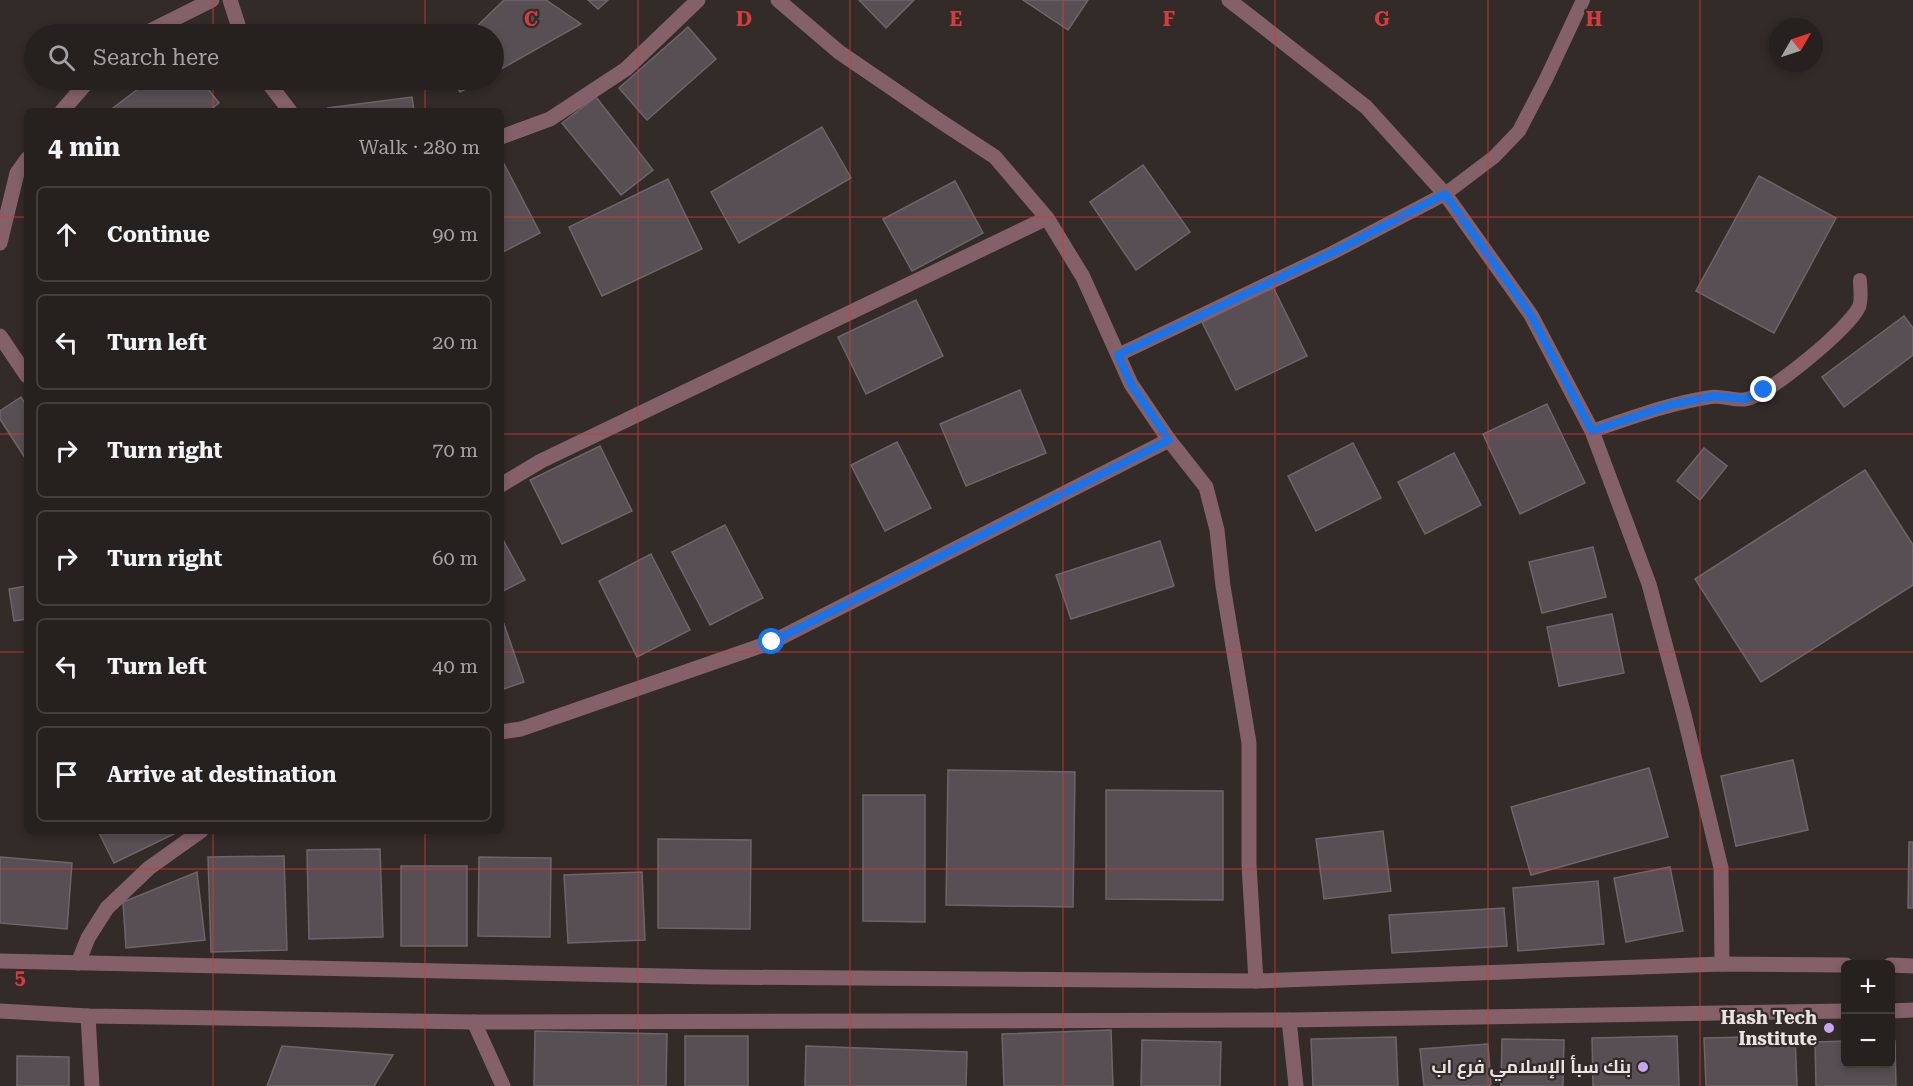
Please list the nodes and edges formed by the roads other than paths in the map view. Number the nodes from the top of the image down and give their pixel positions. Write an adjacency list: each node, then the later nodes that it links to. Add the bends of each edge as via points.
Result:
1 (212, 0): 7 (street)
2 (230, 0): 8 (street)
3 (698, 0): 13 (street, via 626,69 550,118)
4 (778, 0): 16 (street, via 839,52 995,157)
5 (1229, 0): 15 (street, via 1365,107)
6 (1583, 0): 15 (lane, via 1519,131 1494,157)
7 (164, 24)
8 (238, 24)
9 (80, 90): 11 (street)
10 (274, 90): 12 (street)
11 (65, 108)
12 (288, 108)
13 (504, 136)
14 (24, 163): 17 (street, via 17,173)
15 (1445, 194): 20 (lane, via 1332,253); 22 (street, via 1531,315)
16 (1047, 218): 20 (street, via 1083,277); 24 (street, via 540,461)
17 (0, 243)
18 (1860, 280): 22 (lane, via 1860,305 1841,330 1764,390 1746,399 1714,396 1670,405)
19 (0, 336): 21 (street)
20 (1118, 355): 23 (street, via 1131,384)
21 (24, 372)
22 (1592, 431): 29 (street, via 1649,584 1702,787 1721,868)
23 (1169, 440): 25 (street, via 772,642); 33 (street, via 1206,487 1217,530 1250,742 1249,865)
24 (504, 483)
25 (504, 732)
26 (197, 834): 28 (street, via 149,868 107,908)
27 (0, 961): 28 (street)
28 (78, 963): 33 (street, via 711,977)
29 (1722, 964): 30 (street); 33 (street)
30 (1841, 965)
31 (1895, 965): 32 (street)
32 (1913, 966)
33 (1256, 981)
34 (1913, 1010): 37 (street)
35 (0, 1011): 38 (street)
36 (1841, 1011): 39 (street)
37 (1895, 1011)
38 (88, 1016): 40 (street); 41 (street)
39 (1289, 1020): 40 (street); 43 (street)
40 (474, 1022): 42 (street)
41 (92, 1086)
42 (503, 1086)
43 (1296, 1086)

